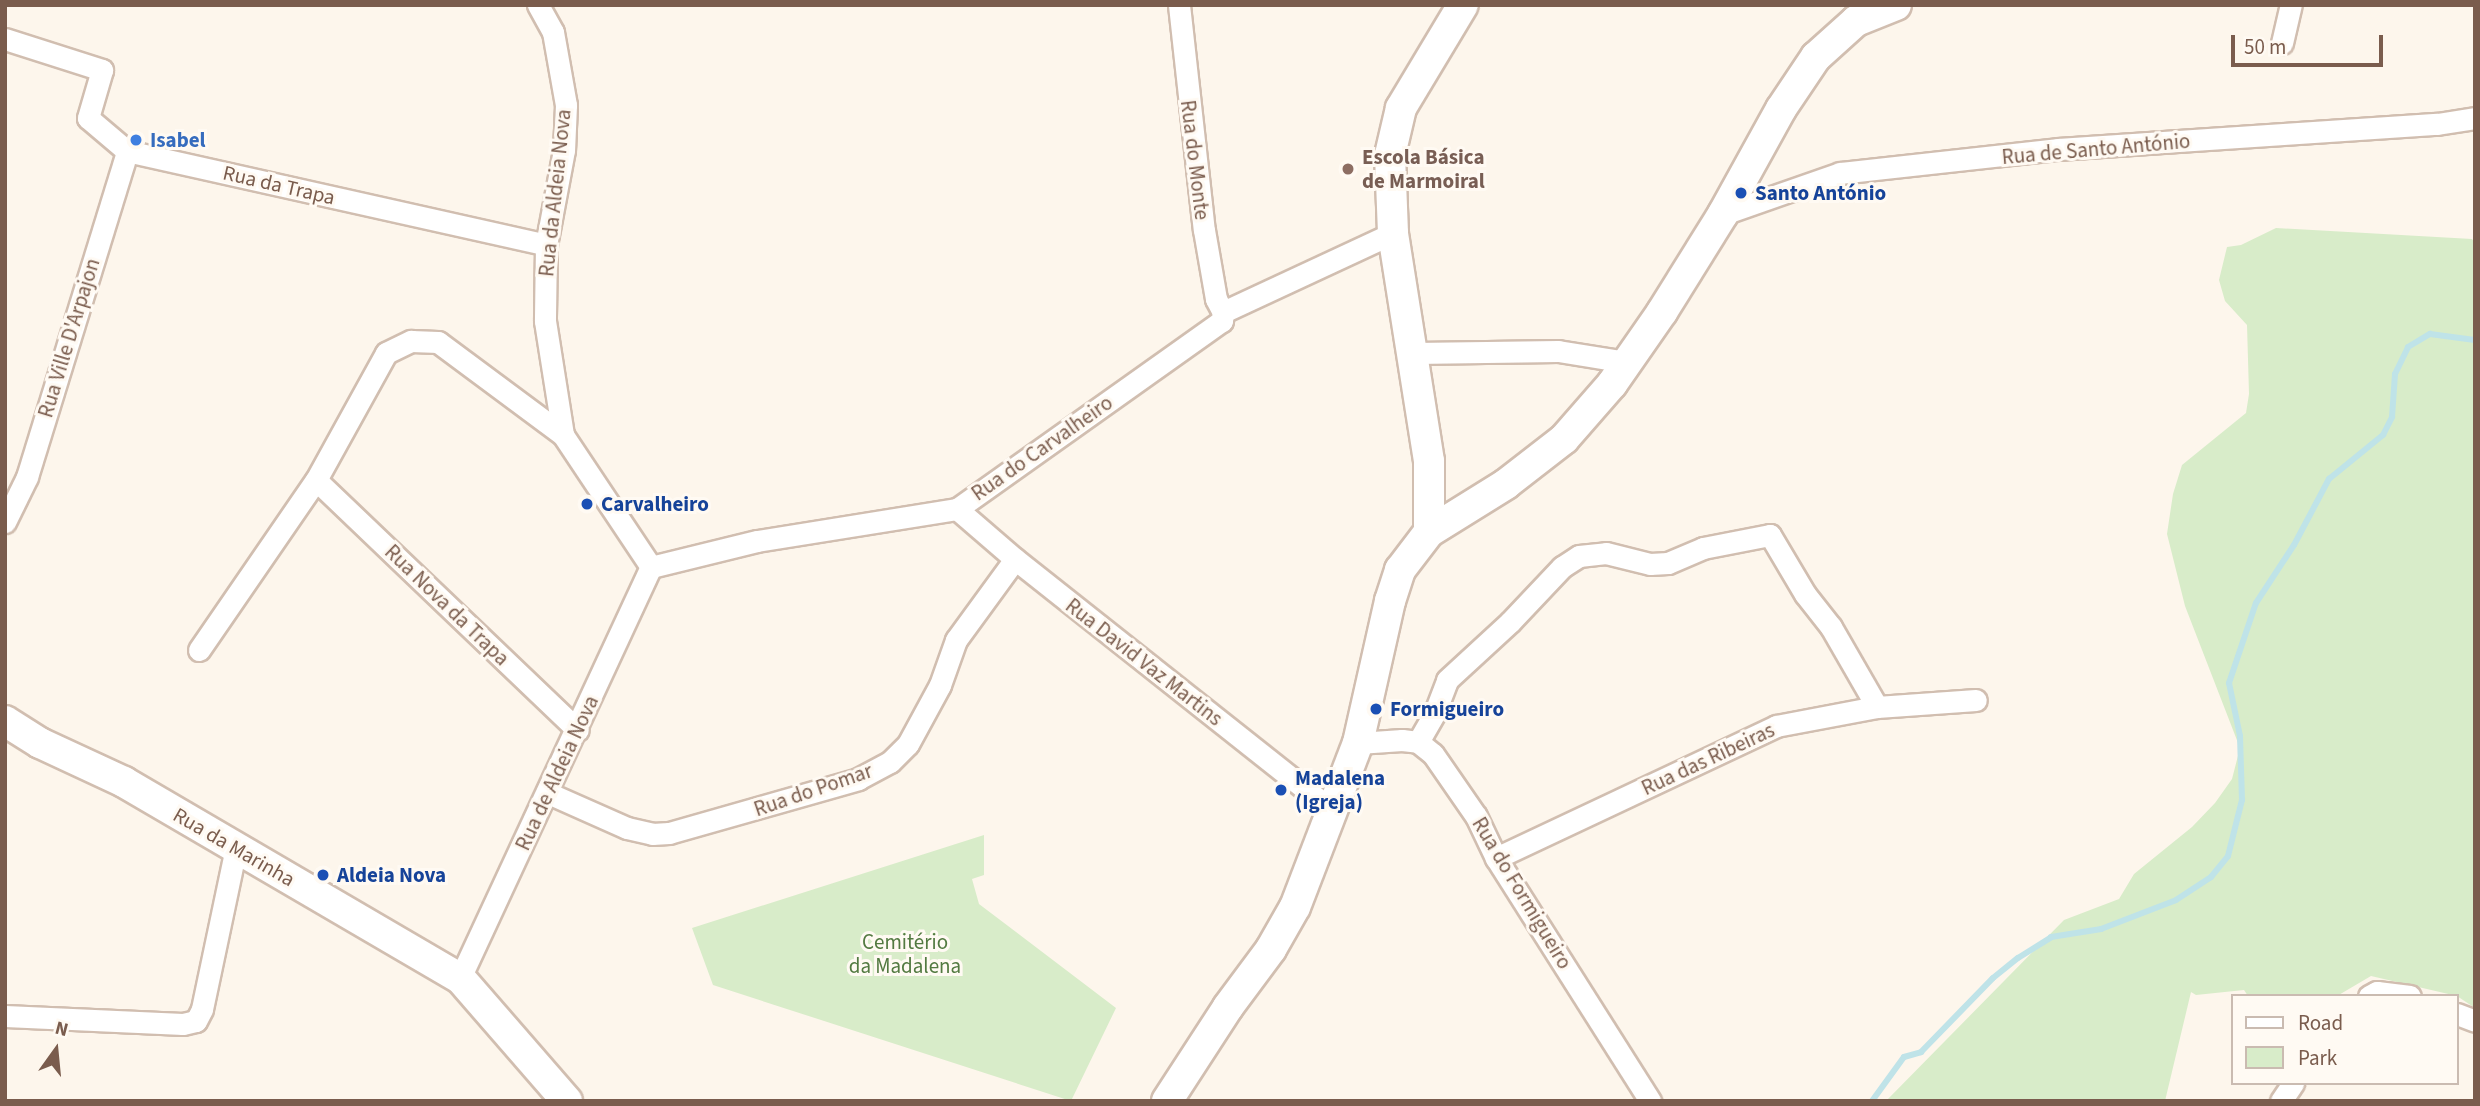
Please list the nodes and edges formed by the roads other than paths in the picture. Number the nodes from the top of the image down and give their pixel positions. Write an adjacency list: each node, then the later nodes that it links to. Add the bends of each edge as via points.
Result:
1 (538, 5): 12 (street, Rua da Aldeia Nova, via 554,32 566,105 564,150)
2 (1179, 5): 13 (street, Rua do Monte, via 1204,230 1216,299)
3 (1463, 5): 11 (street, via 1401,108 1390,155)
4 (1896, 5): 10 (street, via 1856,21 1816,57)
5 (2291, 5): 7 (street)
6 (5, 39): 9 (street, Rua da Trapa, via 102,70 88,118)
7 (2282, 43)
8 (2475, 118): 10 (street, Rua de Santo António, via 2058,149 1840,173)
9 (127, 151): 12 (street, Rua da Trapa); 19 (street, Rua Ville D'Arpajon, via 27,477)
10 (1723, 214): 15 (street)
11 (1393, 233): 13 (street, Rua do Carvalheiro); 14 (street)
12 (546, 245): 16 (street, Rua da Aldeia Nova, via 545,321)
13 (1223, 312): 18 (street, Rua do Carvalheiro, via 1222,321)
14 (1414, 353): 15 (street, via 1558,351); 20 (street, via 1429,461)
15 (1628, 362): 20 (street, via 1564,439 1506,485)
16 (563, 435): 17 (street, via 438,342 411,341 387,353); 22 (street, Rua da Aldeia Nova)
17 (316, 480): 23 (street); 27 (street, Rua Nova da Trapa)
18 (957, 509): 21 (street, Rua David Vaz Martins); 22 (street, Rua do Carvalheiro, via 757,541)
19 (5, 522)
20 (1429, 532): 28 (street, via 1400,570)
21 (1014, 559): 30 (street, Rua do Pomar, via 956,640 940,685 908,744 890,762 858,779 652,834 627,828); 31 (street, Rua David Vaz Martins)
22 (651, 568): 27 (street, Rua de Aldeia Nova)
23 (199, 650)
24 (1976, 700): 25 (street, Rua das Ribeiras)
25 (1877, 707): 29 (street, via 1770,535 1703,548 1668,563 1650,564 1606,553 1579,556 1562,567 1447,680); 33 (street, Rua das Ribeiras, via 1776,726)
26 (5, 720): 32 (street, Rua da Marinha)
27 (578, 730): 30 (street, Rua de Aldeia Nova)
28 (1359, 743): 29 (street); 31 (street)
29 (1418, 743): 33 (street, Rua do Formigueiro, via 1433,754 1476,816)
30 (548, 793): 34 (street, Rua de Aldeia Nova)
31 (1334, 812): 40 (street, via 1295,906 1271,949)
32 (236, 848): 34 (street, Rua da Marinha); 37 (street, via 196,1021)
33 (1496, 858): 41 (street, Rua do Formigueiro)
34 (460, 978): 39 (street, Rua da Marinha)
35 (2373, 994): 36 (street)
36 (2394, 994)
37 (5, 1016)
38 (2292, 1085): 42 (street)
39 (567, 1101)
40 (1167, 1101)
41 (1650, 1101)
42 (2281, 1101)

